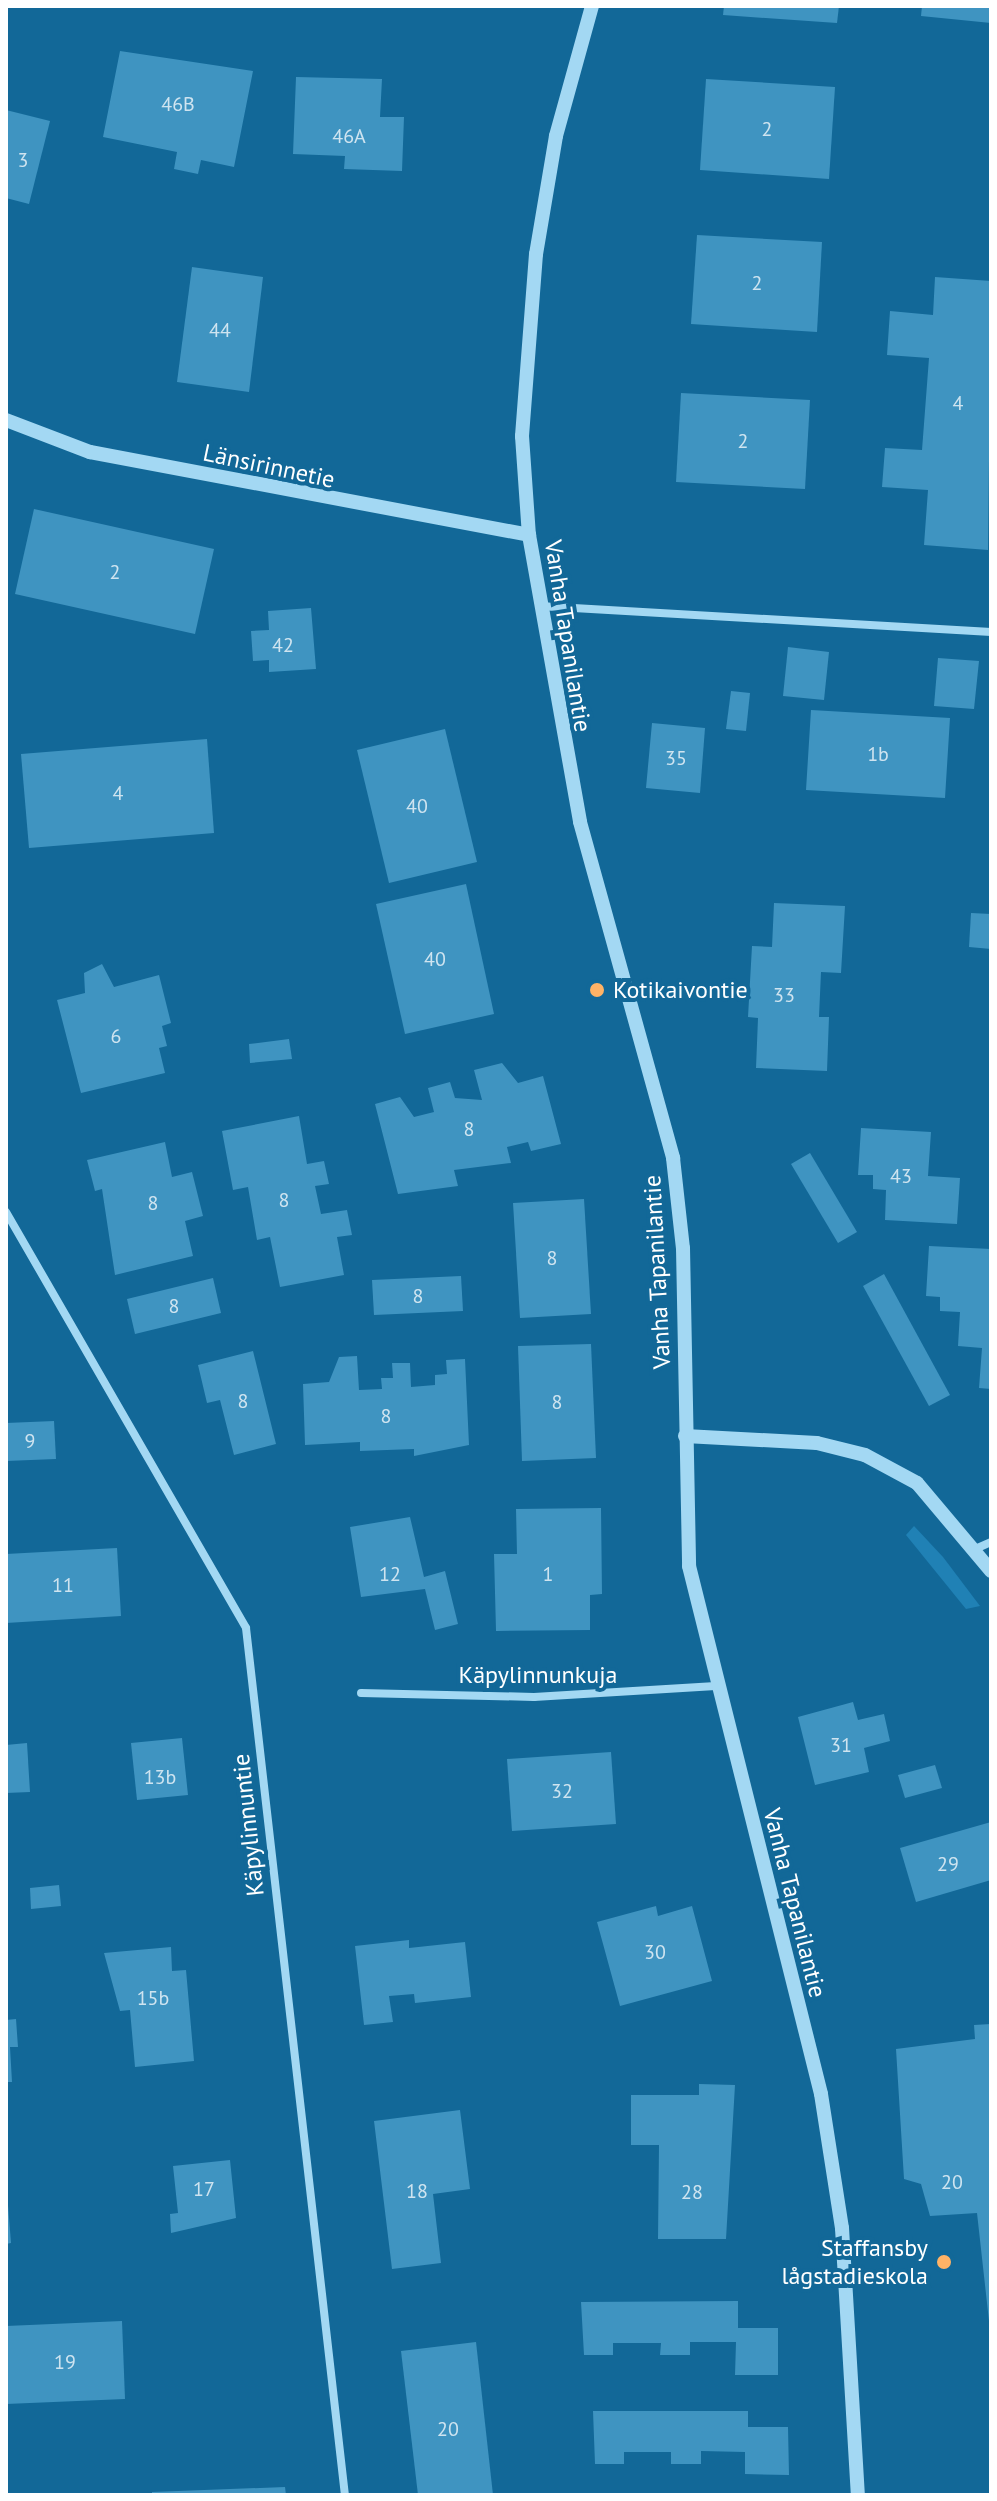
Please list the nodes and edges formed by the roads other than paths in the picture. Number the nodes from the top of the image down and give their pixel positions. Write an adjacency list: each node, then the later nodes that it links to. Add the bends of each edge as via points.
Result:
1 (592, 6): 3 (street, Vanha Tapanilantie, via 556,136 536,254 522,436)
2 (6, 420): 3 (street, Länsirinnetie, via 90,452)
3 (529, 535): 4 (street, Vanha Tapanilantie)
4 (538, 606): 5 (street); 7 (street, Vanha Tapanilantie, via 580,822 673,1158 683,1248)
5 (991, 632)
6 (6, 1212): 13 (street, Käpylinnuntie, via 246,1628)
7 (685, 1436): 9 (street, via 817,1443 865,1455 917,1483); 11 (street, Vanha Tapanilantie, via 689,1566)
8 (991, 1542): 9 (street)
9 (973, 1550): 10 (street)
10 (991, 1571)
11 (716, 1686): 12 (street, Käpylinnunkuja, via 534,1697); 14 (street, Vanha Tapanilantie, via 821,2094 842,2228)
12 (361, 1693)
13 (345, 2495)
14 (858, 2495)

